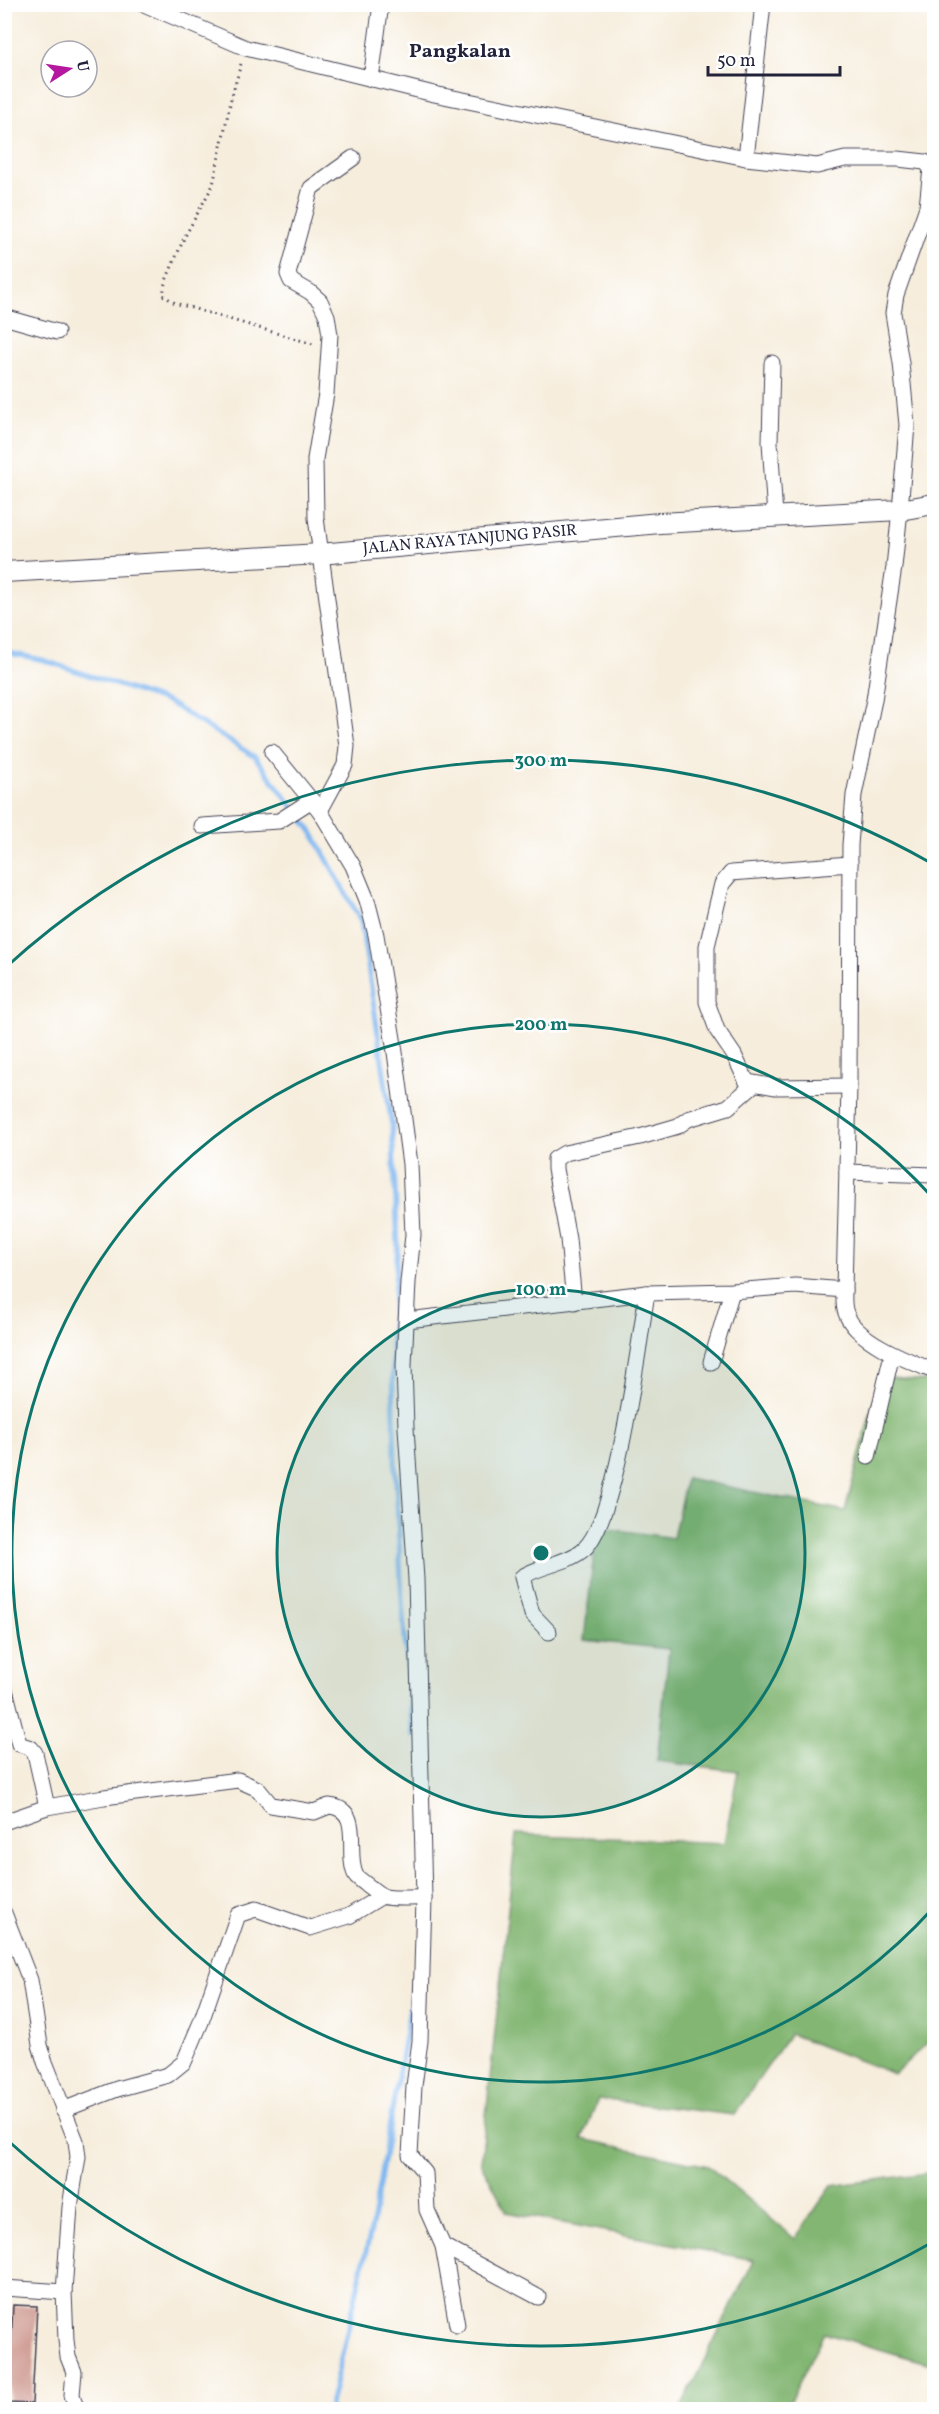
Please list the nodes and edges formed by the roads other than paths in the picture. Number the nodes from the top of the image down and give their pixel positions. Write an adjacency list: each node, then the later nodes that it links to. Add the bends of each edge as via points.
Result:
1 (144, 4): 4 (street, via 246,48)
2 (381, 4): 4 (street)
3 (763, 4): 6 (street)
4 (371, 79): 6 (street)
5 (353, 158): 14 (street, via 310,188 288,274 291,281 320,301 327,316 330,349 315,459)
6 (746, 158): 7 (street, via 818,166 844,159 925,162 931,168)
7 (930, 204): 12 (street, via 892,313 907,425)
8 (4, 317): 9 (street)
9 (57, 332)
10 (772, 363): 13 (street, via 770,442)
11 (934, 504): 12 (street, JALAN RAYA TANJUNG PASIR)
12 (900, 510): 13 (street, JALAN RAYA TANJUNG PASIR); 19 (street, via 874,700 854,795)
13 (775, 516): 14 (street, JALAN RAYA TANJUNG PASIR)
14 (320, 554): 15 (street, JALAN RAYA TANJUNG PASIR); 17 (street, via 347,746 345,765)
15 (4, 572)
16 (272, 753): 17 (street)
17 (314, 804): 18 (street, via 279,820); 28 (street, via 353,866 376,935 410,1164 414,1235)
18 (202, 826)
19 (850, 864): 20 (street, via 738,870 722,884 707,946 707,1002 743,1078); 21 (street)
20 (753, 1085): 21 (street); 27 (street, via 724,1109 688,1119 678,1126 565,1153 555,1159)
21 (849, 1086): 22 (street)
22 (847, 1172): 23 (street); 24 (street)
23 (934, 1175)
24 (844, 1290): 25 (street, via 795,1286); 29 (street, via 846,1315 851,1323)
25 (732, 1291): 26 (street); 30 (street)
26 (646, 1293): 27 (street); 33 (street, via 628,1410 598,1531 583,1551 522,1577 532,1614)
27 (574, 1302): 28 (street)
28 (406, 1320): 38 (street, via 404,1365 416,1579)
29 (892, 1354): 31 (street); 32 (street)
30 (711, 1362)
31 (934, 1371)
32 (868, 1458)
33 (549, 1632)
34 (4, 1686): 35 (street, via 19,1744 35,1753)
35 (47, 1807): 36 (street); 37 (street, via 232,1780 247,1783 258,1789 271,1805 314,1812 332,1806 345,1812 351,1824 356,1875)
36 (4, 1822)
37 (382, 1896): 38 (street); 41 (street, via 349,1916 310,1929 256,1909 238,1915 184,2062 168,2075)
38 (422, 1897): 42 (street, via 420,2041 410,2155 426,2173 427,2210)
39 (4, 1913): 40 (street)
40 (9, 1937): 41 (street, via 30,1980 40,2045)
41 (63, 2110): 44 (street, via 78,2157)
42 (443, 2246): 45 (street); 46 (street)
43 (4, 2288): 44 (street)
44 (64, 2292): 47 (street, via 68,2357 74,2372 72,2395)
45 (538, 2297)
46 (457, 2325)
47 (77, 2409)

